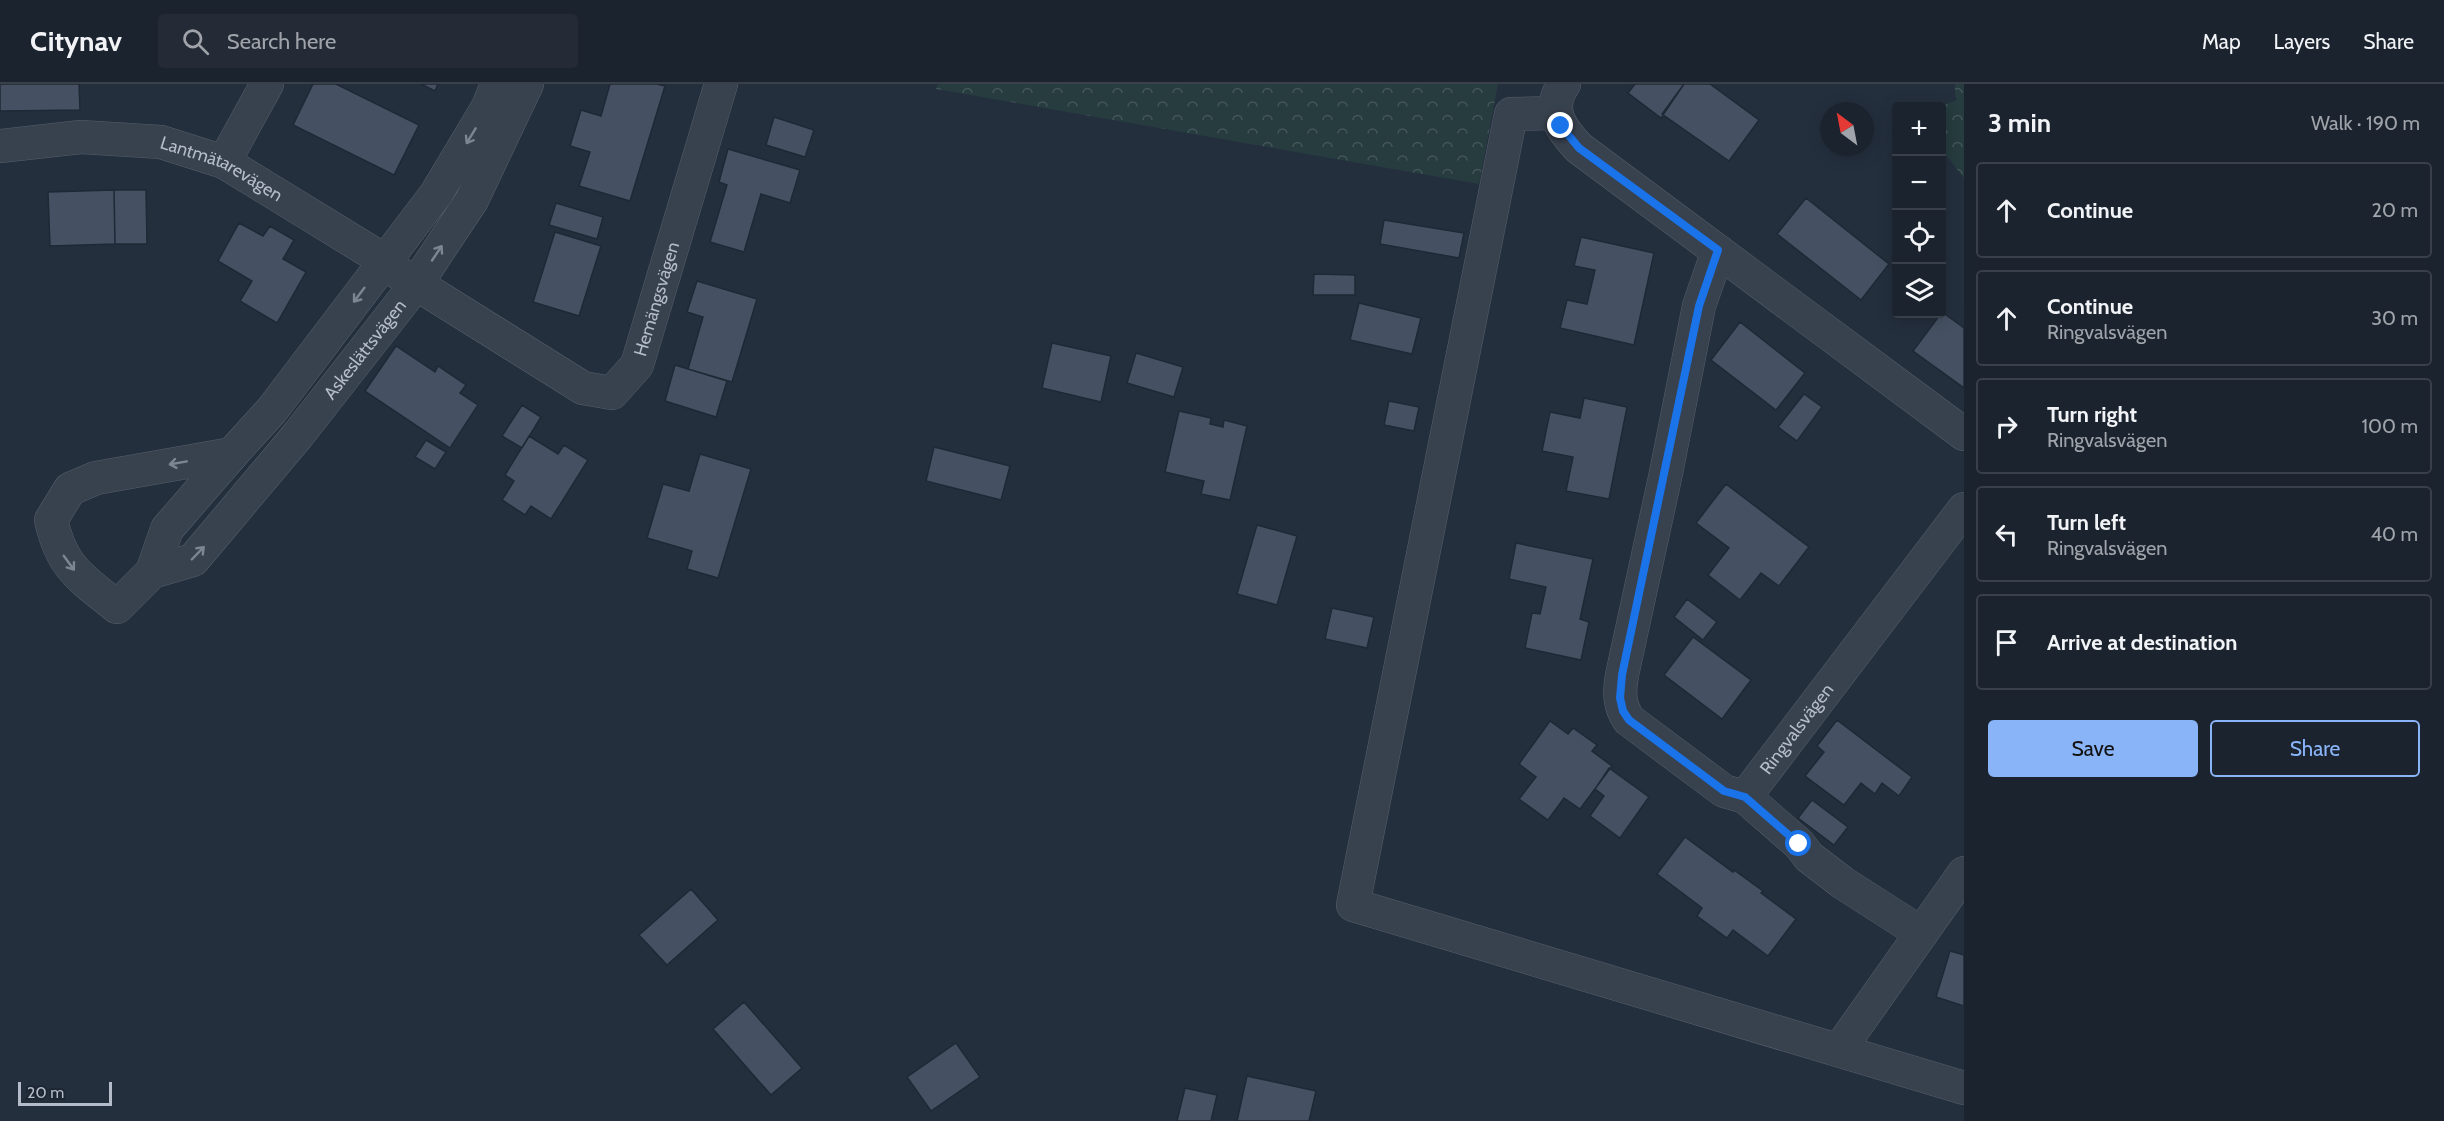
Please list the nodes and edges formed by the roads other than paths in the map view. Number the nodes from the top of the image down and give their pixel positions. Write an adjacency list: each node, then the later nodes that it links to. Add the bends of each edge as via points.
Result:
1 (267, 84): 7 (street)
2 (497, 84): 9 (street, Askeslättsvägen, one-way to 9, via 488,107 436,194)
3 (527, 84): 10 (street, Askeslättsvägen, one-way to 3, via 472,200)
4 (721, 84): 10 (street, Hemängsvägen, via 637,365 612,393 583,388)
5 (1559, 99): 8 (street, via 1568,137 1579,148); 18 (street, via 1511,114 1353,905)
6 (0, 146): 7 (street, Lantmätarevägen, via 81,137 161,142)
7 (224, 162): 9 (street, Lantmätarevägen)
8 (1718, 250): 11 (street); 15 (street, via 1696,318 1620,698 1623,711 1640,730 1724,791)
9 (383, 263): 10 (street, Lantmätarevägen); 12 (street, Askeslättsvägen, one-way to 12, via 272,410)
10 (417, 283): 14 (street, Askeslättsvägen, one-way to 10, via 193,560 298,435)
11 (1964, 434)
12 (232, 454): 14 (street, Askeslättsvägen, via 167,529); 14 (street, Askeslättsvägen, one-way to 14, via 96,478 70,489 51,519 57,544 76,573 117,607)
13 (1964, 509): 15 (street, Ringvalsvägen)
14 (152, 572)
15 (1745, 797): 17 (street, via 1834,877)
16 (1964, 873): 17 (street)
17 (1942, 919): 18 (street)
18 (1839, 1050): 19 (street)
19 (1964, 1088)

